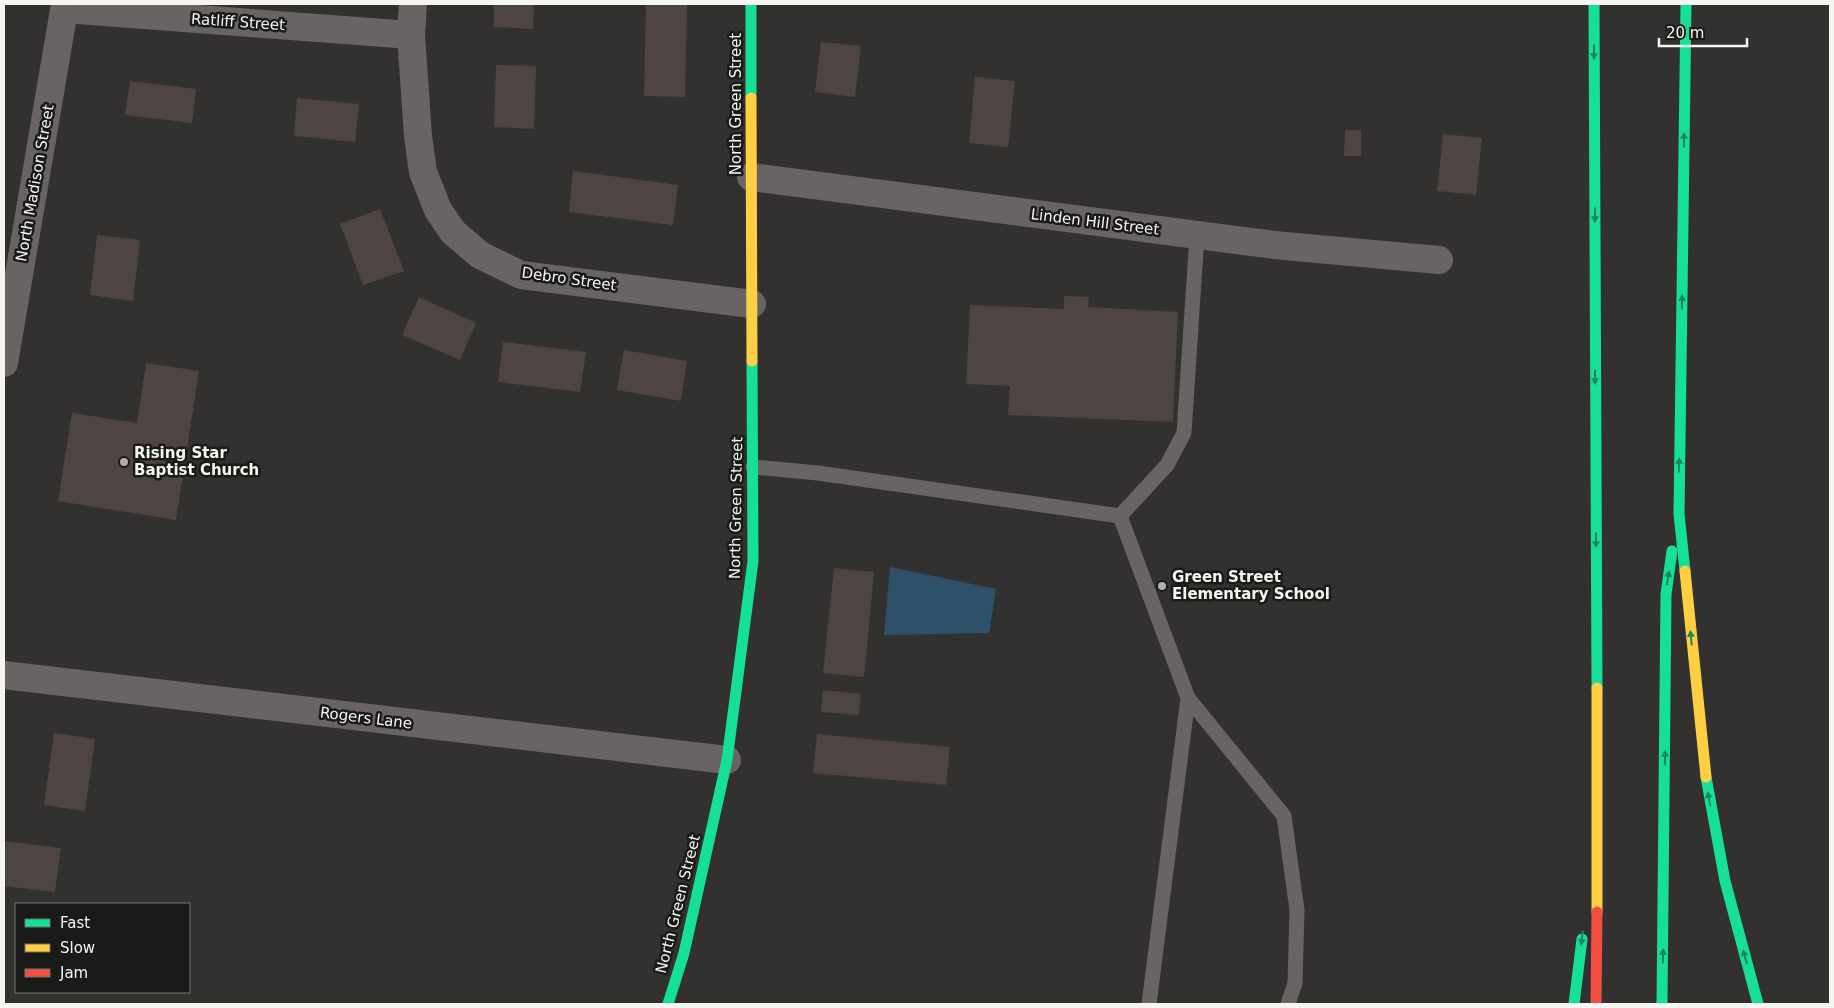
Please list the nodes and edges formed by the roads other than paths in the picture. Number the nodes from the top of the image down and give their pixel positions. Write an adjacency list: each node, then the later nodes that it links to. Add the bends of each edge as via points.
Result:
1 (413, 4): 6 (street, Debro Street)
2 (751, 4): 7 (main road, North Green Street)
3 (1594, 4): 18 (main road, one-way to 18)
4 (1686, 4): 13 (main road, one-way to 4)
5 (65, 6): 6 (street, Ratliff Street); 11 (street, North Madison Street)
6 (411, 35): 10 (street, Debro Street, via 423,172 438,210 453,232 480,255 521,275)
7 (751, 177): 8 (street, Linden Hill Street); 10 (main road, North Green Street)
8 (1197, 235): 9 (street, Linden Hill Street, via 1274,246); 14 (lane, via 1184,433 1167,464)
9 (1439, 260)
10 (752, 304): 12 (main road, North Green Street)
11 (4, 363)
12 (753, 467): 14 (lane); 17 (main road, North Green Street, via 754,561)
13 (1678, 514): 26 (main road, one-way to 13, via 1666,594); 27 (main road, one-way to 13, via 1725,881 1706,778)
14 (1120, 516): 16 (lane)
15 (4, 675): 17 (street, Rogers Lane)
16 (1188, 698): 22 (lane); 23 (lane, via 1284,816 1297,910 1295,983)
17 (728, 760): 21 (main road, North Green Street, via 684,954)
18 (1598, 803): 19 (main road); 25 (main road)
19 (1586, 908)
20 (1583, 928): 24 (main road, one-way to 24)
21 (668, 1004)
22 (1148, 1004)
23 (1288, 1004)
24 (1574, 1004)
25 (1596, 1004)
26 (1662, 1004)
27 (1758, 1004)

